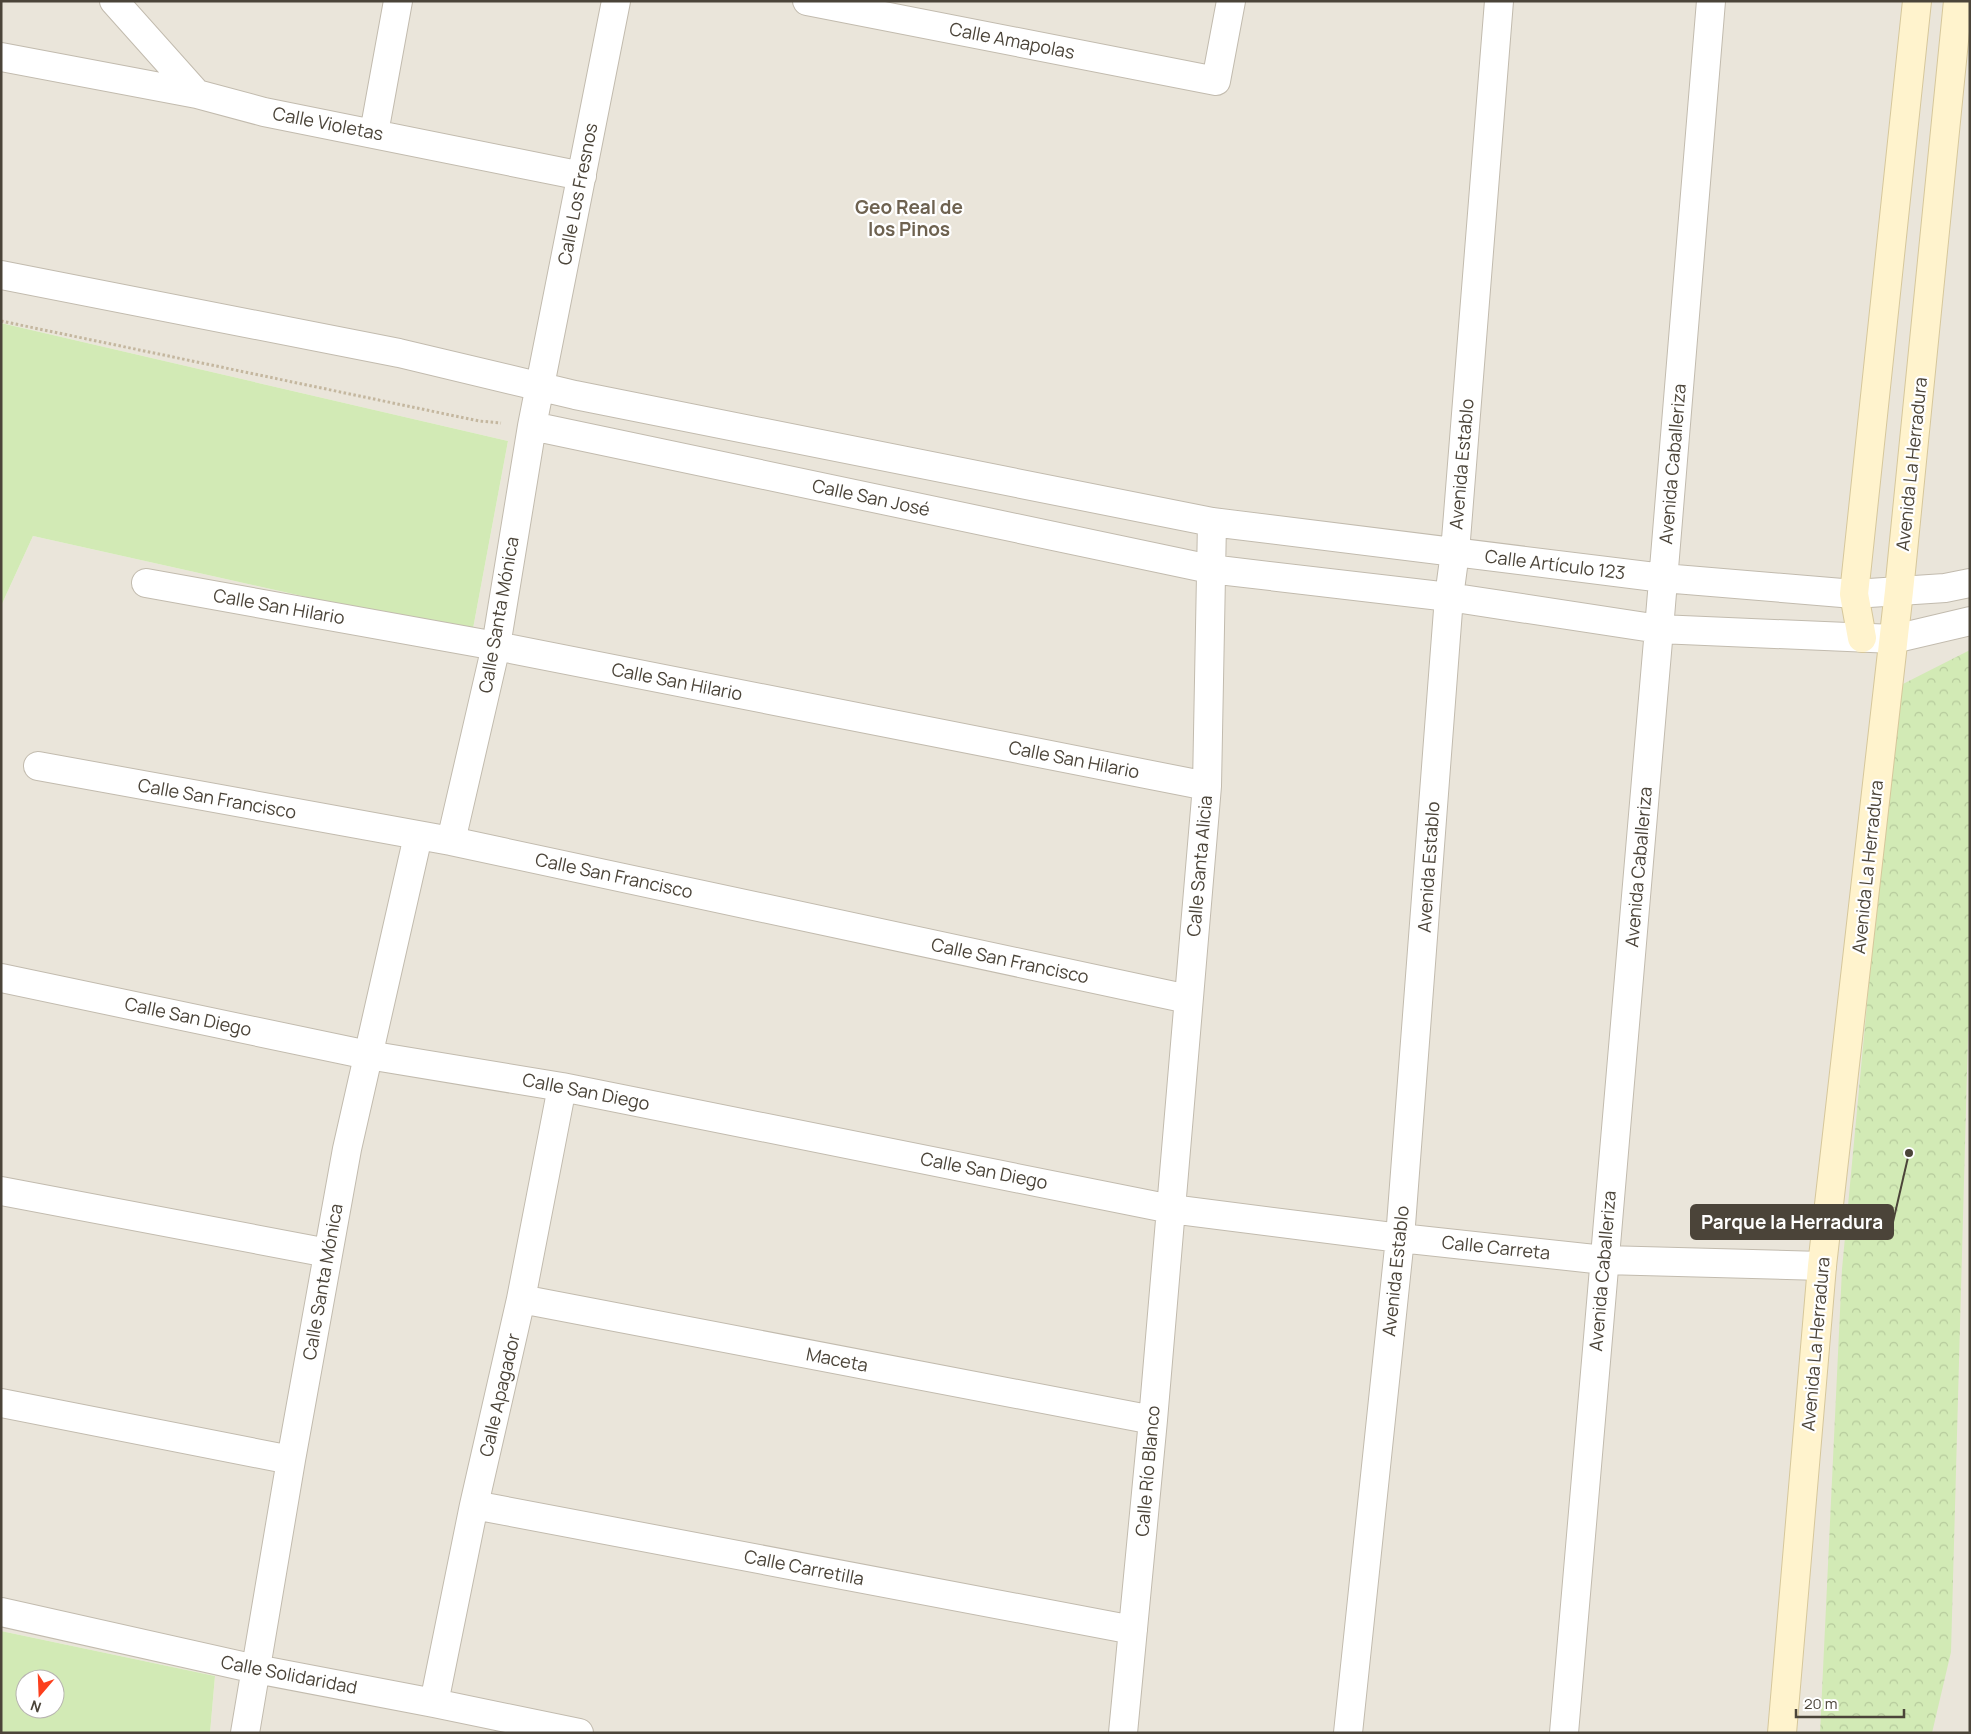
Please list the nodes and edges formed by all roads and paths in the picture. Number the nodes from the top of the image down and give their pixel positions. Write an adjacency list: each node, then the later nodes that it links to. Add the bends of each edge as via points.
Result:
1 (114, 1): 11 (street)
2 (398, 1): 12 (street)
3 (616, 1): 13 (street, Calle Los Fresnos)
4 (807, 1): 5 (street, Calle Amapolas, via 1216,81)
5 (1231, 1)
6 (1499, 1): 19 (street, Avenida Establo)
7 (1711, 1): 21 (street, Avenida Caballeriza)
8 (1917, 1): 25 (street)
9 (1958, 1): 24 (street, Avenida La Herradura)
10 (1, 57): 11 (street, Calle Violetas)
11 (197, 94): 12 (street, Calle Violetas, via 264,112)
12 (374, 133): 13 (street, Calle Violetas)
13 (582, 176): 16 (street, Calle Los Fresnos)
14 (1, 275): 16 (street, via 399,353)
15 (1, 321): 17 (path, via 479,421)
16 (540, 387): 17 (street, Calle Santa Mónica); 18 (street)
17 (532, 426): 20 (street, Calle San José); 31 (street, Calle Santa Mónica)
18 (1212, 522): 19 (street, Calle Artículo 123); 20 (street, Calle Santa Alicia)
19 (1455, 552): 21 (street, Calle Artículo 123); 26 (street, Avenida Establo)
20 (1210, 569): 26 (street); 33 (street, Calle Santa Alicia)
21 (1663, 578): 25 (street, Calle Artículo 123); 28 (street, Avenida Caballeriza)
22 (146, 583): 31 (street, Calle San Hilario)
23 (1970, 583): 24 (street, Calle Artículo 123)
24 (1899, 591): 25 (street, Calle Artículo 123); 30 (street, Avenida La Herradura)
25 (1854, 594): 29 (street)
26 (1449, 597): 28 (street); 42 (street, Avenida Establo)
27 (1970, 621): 30 (street)
28 (1659, 629): 29 (street); 44 (street, Avenida Caballeriza)
29 (1862, 638): 30 (street)
30 (1894, 639): 45 (street, Avenida La Herradura)
31 (496, 646): 33 (street, Calle San Hilario); 35 (street, Calle Santa Mónica)
32 (38, 766): 34 (street, Calle San Francisco)
33 (1206, 786): 37 (street, Calle Santa Alicia)
34 (418, 836): 35 (street, Calle San Francisco); 38 (street, Calle Santa Mónica)
35 (451, 841): 37 (street, Calle San Francisco)
36 (1, 978): 38 (street, Calle San Diego)
37 (1188, 999): 41 (street, Calle Santa Alicia)
38 (368, 1055): 39 (street, Calle San Diego); 43 (street, Calle Santa Mónica)
39 (562, 1087): 41 (street, Calle San Diego); 46 (street, Calle Apagador)
40 (1, 1191): 43 (street)
41 (1171, 1209): 42 (street, Calle Carreta); 48 (street, Calle Río Blanco)
42 (1400, 1238): 44 (street, Calle Carreta); 58 (street, Avenida Establo)
43 (328, 1253): 49 (street, Calle Santa Mónica)
44 (1604, 1260): 45 (street, Calle Carreta); 59 (street, Avenida Caballeriza)
45 (1822, 1266): 60 (street, Avenida La Herradura)
46 (522, 1299): 48 (street, Maceta); 50 (street, Calle Apagador)
47 (1, 1403): 49 (street)
48 (1153, 1420): 52 (street, Calle Río Blanco)
49 (291, 1460): 53 (street, Calle Santa Mónica)
50 (474, 1505): 52 (street, Calle Carretilla); 54 (street, Calle Apagador)
51 (1, 1612): 53 (street, Calle Solidaridad)
52 (1133, 1630): 57 (street, Calle Río Blanco)
53 (256, 1669): 54 (street, Calle Solidaridad); 55 (street, Calle Santa Mónica)
54 (434, 1702): 56 (street, Calle Solidaridad)
55 (245, 1733)
56 (579, 1733)
57 (1124, 1733)
58 (1348, 1733)
59 (1564, 1733)
60 (1782, 1733)

